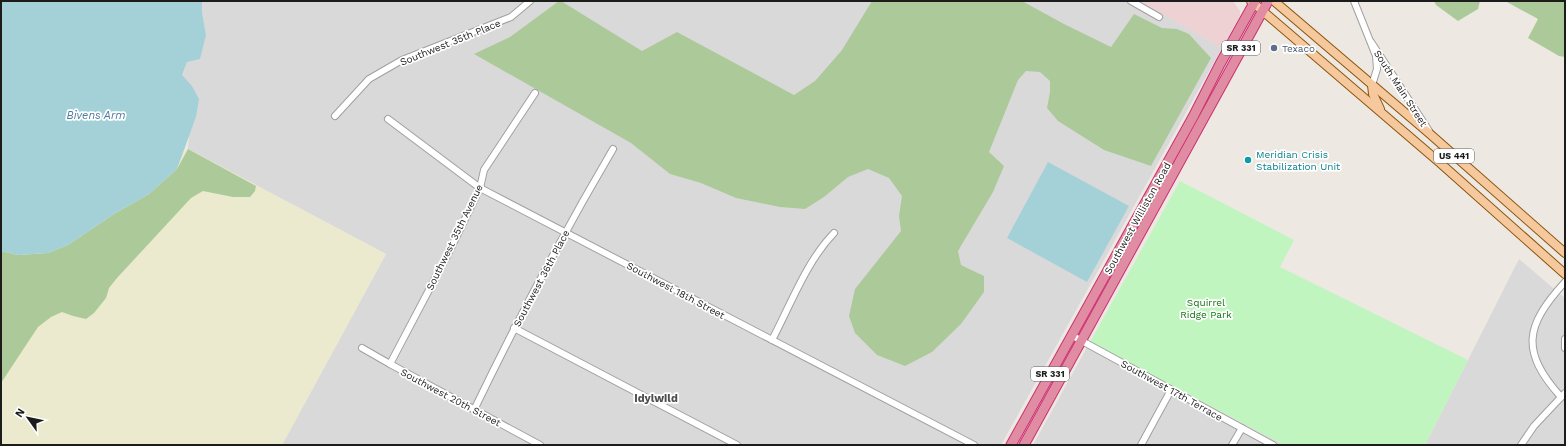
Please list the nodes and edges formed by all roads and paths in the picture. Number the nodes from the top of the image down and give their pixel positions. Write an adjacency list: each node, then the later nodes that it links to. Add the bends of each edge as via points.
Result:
1 (530, 1): 13 (street, Southwest 35th Place, via 511,16 402,60 369,79)
2 (1131, 1): 8 (street)
3 (1268, 1): 7 (highway, Southwest Williston Road / SR 331)
4 (1274, 1): 10 (main road, US 441)
5 (1354, 1): 9 (street, South Main Street)
6 (1253, 2): 7 (main road, US 441); 19 (highway, Southwest Williston Road / SR 331)
7 (1263, 11): 12 (main road, US 441); 20 (highway, Southwest Williston Road / SR 331)
8 (1159, 17)
9 (1371, 42): 10 (street, South Main Street, via 1377,63); 17 (street, South Main Street)
10 (1372, 85): 12 (main road, via 1376,102); 14 (main road, US 441)
11 (535, 93): 21 (street, Southwest 35th Avenue, via 484,170)
12 (1384, 115): 16 (main road, US 441)
13 (335, 116)
14 (1408, 117): 16 (main road); 17 (main road, US 441)
15 (388, 119): 21 (street, Southwest 18th Street)
16 (1399, 128): 23 (main road, US 441)
17 (1430, 134): 22 (main road, US 441)
18 (613, 148): 24 (street, Southwest 36th Place)
19 (1160, 177): 20 (highway); 30 (highway, Southwest Williston Road / SR 331)
20 (1169, 182): 33 (highway, Southwest Williston Road / SR 331)
21 (480, 188): 24 (street, Southwest 18th Street); 36 (street, Southwest 35th Avenue)
22 (1502, 199): 23 (main road); 26 (main road, US 441)
23 (1492, 208): 27 (main road, US 441)
24 (565, 232): 29 (street, Southwest 36th Place); 31 (street, Southwest 18th Street)
25 (834, 233): 31 (street, via 810,264)
26 (1565, 252)
27 (1565, 274)
28 (1565, 282): 38 (street, via 1537,319 1532,338 1537,366 1546,380)
29 (514, 328): 39 (street, Southwest 36th Place); 42 (street)
30 (1071, 335): 33 (street, Southwest 17th Terrace); 44 (highway, Southwest Williston Road / SR 331)
31 (772, 340): 43 (street, Southwest 18th Street)
32 (1565, 340): 35 (street)
33 (1081, 341): 37 (street, Southwest 17th Terrace); 45 (highway, Southwest Williston Road / SR 331)
34 (362, 348): 36 (street, Southwest 20th Street)
35 (1565, 348)
36 (390, 364): 39 (street, Southwest 20th Street)
37 (1171, 390): 40 (street, Southwest 17th Terrace); 46 (street)
38 (1563, 395): 49 (street, via 1534,426)
39 (474, 410): 41 (street, Southwest 20th Street)
40 (1242, 428): 47 (street); 48 (street, Southwest 17th Terrace)
41 (540, 445)
42 (737, 445)
43 (974, 445)
44 (1011, 445)
45 (1024, 445)
46 (1141, 445)
47 (1232, 445)
48 (1273, 445)
49 (1521, 445)

